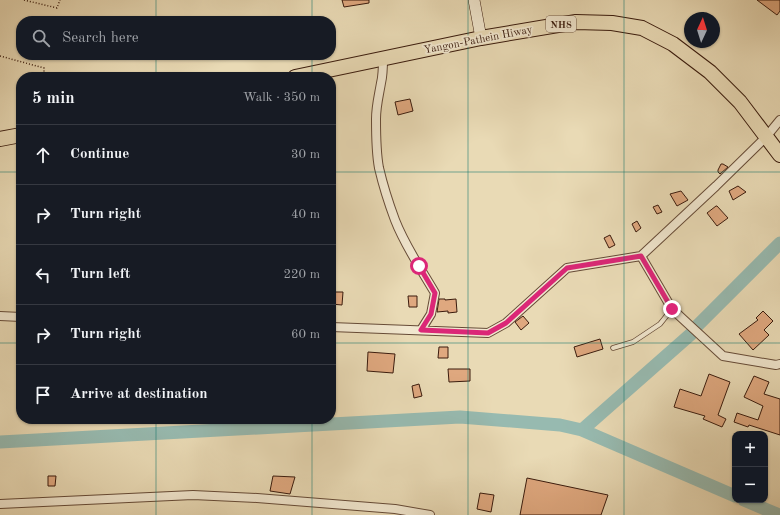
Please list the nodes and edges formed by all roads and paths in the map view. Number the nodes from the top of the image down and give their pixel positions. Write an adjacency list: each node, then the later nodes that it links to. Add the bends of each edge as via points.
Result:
1 (24, 0): 2 (path, via 58,8)
2 (60, 0)
3 (474, 0): 4 (street)
4 (481, 38): 6 (highway, Yangon-Pathein Hiway / NH8); 11 (highway, Yangon-Pathein Hiway / NH8, via 576,22 612,23 642,28 673,44 710,72 740,102)
5 (0, 56): 7 (path, via 44,68)
6 (383, 58): 8 (highway, Yangon-Pathein Hiway / NH8); 19 (street, via 376,112 379,167 395,221 435,293 431,314)
7 (44, 72)
8 (318, 72)
9 (780, 120): 11 (street)
10 (16, 136): 12 (highway)
11 (766, 137): 13 (highway, Yangon-Pathein Hiway / NH8); 14 (street)
12 (0, 139)
13 (780, 155)
14 (641, 256): 15 (street); 19 (street, via 567,268 506,323 488,333)
15 (672, 309): 20 (lane, via 660,324 633,342); 21 (street, via 723,356)
16 (0, 316): 17 (street)
17 (16, 317)
18 (336, 327): 19 (street)
19 (421, 330)
20 (613, 348)
21 (780, 364)
22 (0, 504): 23 (street, via 193,495 395,509)
23 (430, 515)

